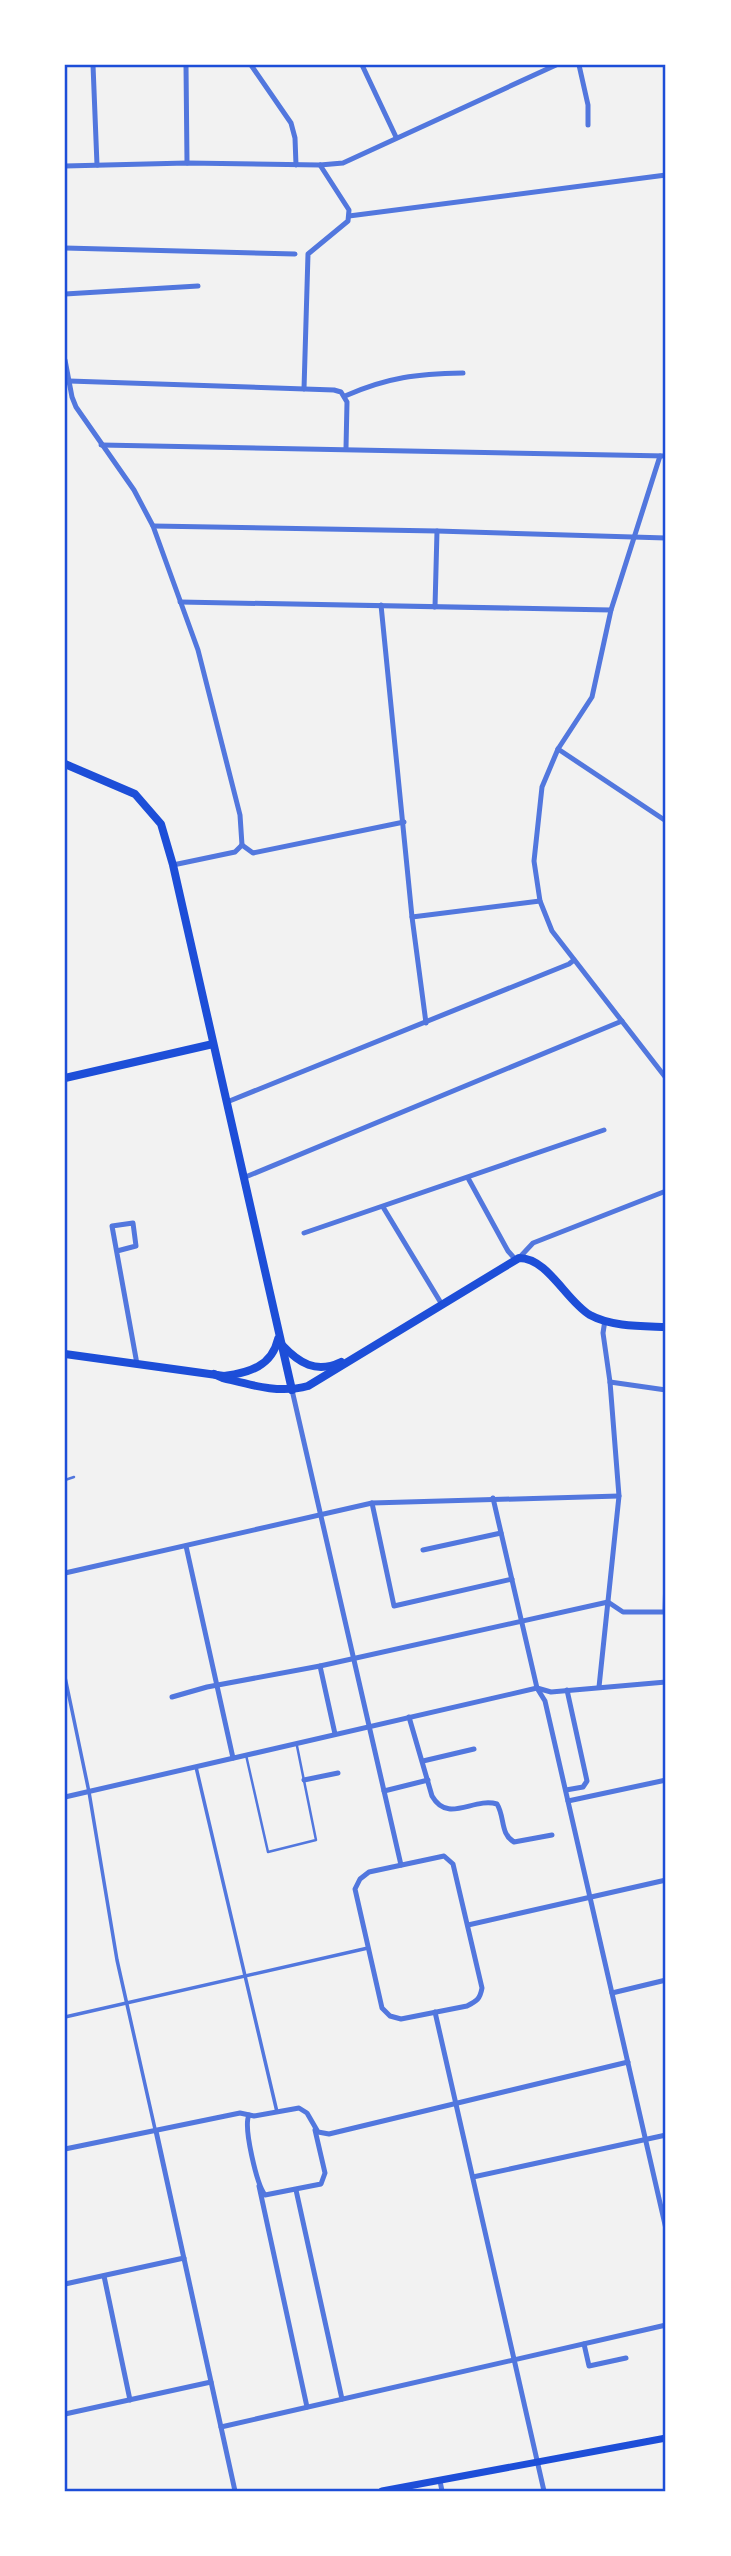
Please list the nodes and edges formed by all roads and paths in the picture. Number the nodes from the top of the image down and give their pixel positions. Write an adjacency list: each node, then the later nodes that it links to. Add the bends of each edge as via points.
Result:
1 (93, 65): 10 (street)
2 (186, 65): 9 (street)
3 (251, 65): 11 (street, via 291,123)
4 (362, 65): 8 (street)
5 (556, 65): 8 (street)
6 (579, 65): 7 (street)
7 (588, 125)
8 (396, 137): 12 (street, via 343,163)
9 (187, 163): 10 (street); 11 (street)
10 (97, 165): 13 (street)
11 (296, 165): 12 (street)
12 (320, 165): 15 (street)
13 (65, 166)
14 (666, 175): 15 (street)
15 (349, 216): 23 (street, via 308,254)
16 (65, 248): 17 (street)
17 (295, 254)
18 (198, 286): 19 (street)
19 (65, 294)
20 (65, 360): 22 (street)
21 (463, 373): 24 (street, via 410,375)
22 (69, 381): 23 (street); 25 (street, via 76,407)
23 (304, 389): 24 (street, via 334,390)
24 (345, 396): 26 (street)
25 (101, 445): 26 (street); 28 (street)
26 (346, 449): 27 (street)
27 (663, 456): 30 (street)
28 (153, 526): 29 (street); 32 (street)
29 (437, 531): 30 (street); 34 (street)
30 (633, 537): 31 (street); 35 (street)
31 (666, 538)
32 (180, 601): 33 (street); 40 (street, via 219,729 240,815)
33 (381, 606): 34 (street); 39 (street)
34 (435, 607): 35 (street)
35 (611, 610): 36 (street, via 592,697)
36 (558, 749): 38 (street); 42 (street, via 542,787 534,842)
37 (65, 764): 41 (main road, via 142,801 161,824)
38 (666, 821)
39 (404, 822): 40 (street, via 253,853); 43 (street)
40 (242, 845): 41 (street, via 235,852)
41 (173, 865): 47 (main road)
42 (540, 901): 43 (street); 44 (street, via 552,931)
43 (412, 917): 46 (street)
44 (574, 960): 45 (street); 46 (street)
45 (622, 1021): 49 (street); 52 (street)
46 (426, 1023): 50 (street)
47 (213, 1044): 48 (main road); 50 (main road)
48 (65, 1078)
49 (666, 1078)
50 (227, 1102): 52 (main road)
51 (604, 1130): 53 (street)
52 (243, 1178): 62 (main road)
53 (468, 1178): 55 (street); 58 (street, via 508,1251)
54 (666, 1191): 58 (street, via 533,1243)
55 (383, 1207): 56 (street); 59 (street)
56 (304, 1233)
57 (117, 1251): 57 (street, via 136,1246 133,1223 112,1226); 65 (street)
58 (517, 1258): 59 (main road); 60 (main road, via 537,1262 575,1302)
59 (442, 1304): 63 (main road)
60 (605, 1320): 61 (main road); 67 (street)
61 (666, 1327)
62 (280, 1339): 63 (main road, via 296,1360 310,1367 335,1364); 66 (main road, via 263,1364 238,1374); 68 (main road)
63 (368, 1348): 68 (main road, via 328,1375)
64 (65, 1353): 65 (main road)
65 (136, 1364): 66 (main road)
66 (214, 1374): 68 (main road, via 259,1387)
67 (610, 1382): 69 (street); 72 (street)
68 (292, 1390): 75 (street)
69 (666, 1390)
70 (74, 1477): 71 (lane)
71 (65, 1480)
72 (619, 1496): 73 (street); 82 (street)
73 (493, 1498): 74 (street); 76 (street)
74 (372, 1503): 75 (street); 81 (street, via 394,1606)
75 (321, 1514): 77 (street); 85 (street)
76 (501, 1533): 78 (street); 81 (street)
77 (186, 1546): 79 (street); 89 (street)
78 (423, 1550)
79 (65, 1573)
80 (666, 1575): 83 (street)
81 (512, 1579): 84 (street)
82 (608, 1602): 83 (street, via 624,1612); 84 (street); 90 (street)
83 (666, 1612)
84 (522, 1621): 85 (street); 91 (street)
85 (354, 1658): 86 (street); 95 (street)
86 (320, 1665): 89 (street); 96 (street)
87 (65, 1677): 108 (street)
88 (666, 1682): 90 (street)
89 (216, 1686): 93 (street); 100 (street)
90 (599, 1687): 92 (street)
91 (537, 1688): 92 (street); 94 (street); 107 (street, via 545,1701)
92 (567, 1690): 107 (street, via 587,1781 583,1787)
93 (172, 1698)
94 (409, 1717): 95 (street); 101 (street)
95 (370, 1726): 96 (street); 109 (street)
96 (335, 1734): 97 (street)
97 (296, 1743): 99 (street); 104 (lane)
98 (474, 1749): 101 (street)
99 (246, 1755): 100 (street); 104 (lane, via 268,1852 316,1840)
100 (233, 1758): 102 (street)
101 (423, 1762): 105 (street)
102 (196, 1766): 108 (street); 118 (street)
103 (338, 1773): 104 (street)
104 (304, 1780)
105 (428, 1780): 109 (street); 112 (street, via 432,1796 444,1809 497,1804 505,1835 514,1842)
106 (666, 1780): 111 (street)
107 (566, 1790): 111 (street)
108 (89, 1791): 110 (street); 121 (street)
109 (384, 1791): 113 (street)
110 (65, 1797)
111 (568, 1801): 115 (street)
112 (552, 1835)
113 (401, 1865): 116 (street, via 449,1858); 117 (street, via 369,1872 355,1889)
114 (666, 1880): 115 (street)
115 (591, 1898): 116 (street); 120 (street)
116 (468, 1925): 122 (street, via 481,1996 467,2006)
117 (368, 1948): 118 (street); 122 (street, via 382,2008 390,2016 401,2019)
118 (245, 1977): 121 (street); 126 (street)
119 (666, 1980): 120 (street)
120 (612, 1993): 124 (street)
121 (126, 2004): 123 (street); 129 (street)
122 (435, 2012): 125 (street)
123 (65, 2017)
124 (628, 2062): 125 (street); 131 (street)
125 (456, 2103): 128 (street, via 325,2134); 133 (street)
126 (277, 2112): 127 (street); 128 (street, via 304,2109)
127 (249, 2115): 129 (street, via 240,2113); 134 (street, via 246,2125)
128 (315, 2129): 135 (street, via 325,2176 321,2184)
129 (156, 2132): 132 (street); 137 (street)
130 (666, 2135): 131 (street)
131 (646, 2139): 133 (street); 136 (street)
132 (65, 2150)
133 (473, 2177): 143 (street)
134 (259, 2186): 135 (street, via 265,2195); 147 (street)
135 (296, 2190): 145 (street)
136 (666, 2229)
137 (184, 2258): 138 (street); 144 (street)
138 (104, 2276): 139 (street); 146 (street)
139 (65, 2284)
140 (666, 2325): 141 (street)
141 (584, 2344): 142 (street, via 589,2366); 143 (street)
142 (626, 2358)
143 (515, 2360): 145 (street); 151 (street)
144 (211, 2382): 146 (street); 149 (street)
145 (342, 2399): 147 (street)
146 (131, 2400): 148 (street)
147 (307, 2407): 149 (street)
148 (65, 2414)
149 (221, 2427): 153 (street)
150 (666, 2438): 151 (main road)
151 (537, 2463): 152 (main road); 156 (street)
152 (440, 2481): 154 (main road); 155 (street)
153 (235, 2491)
154 (382, 2491)
155 (442, 2491)
156 (544, 2491)

